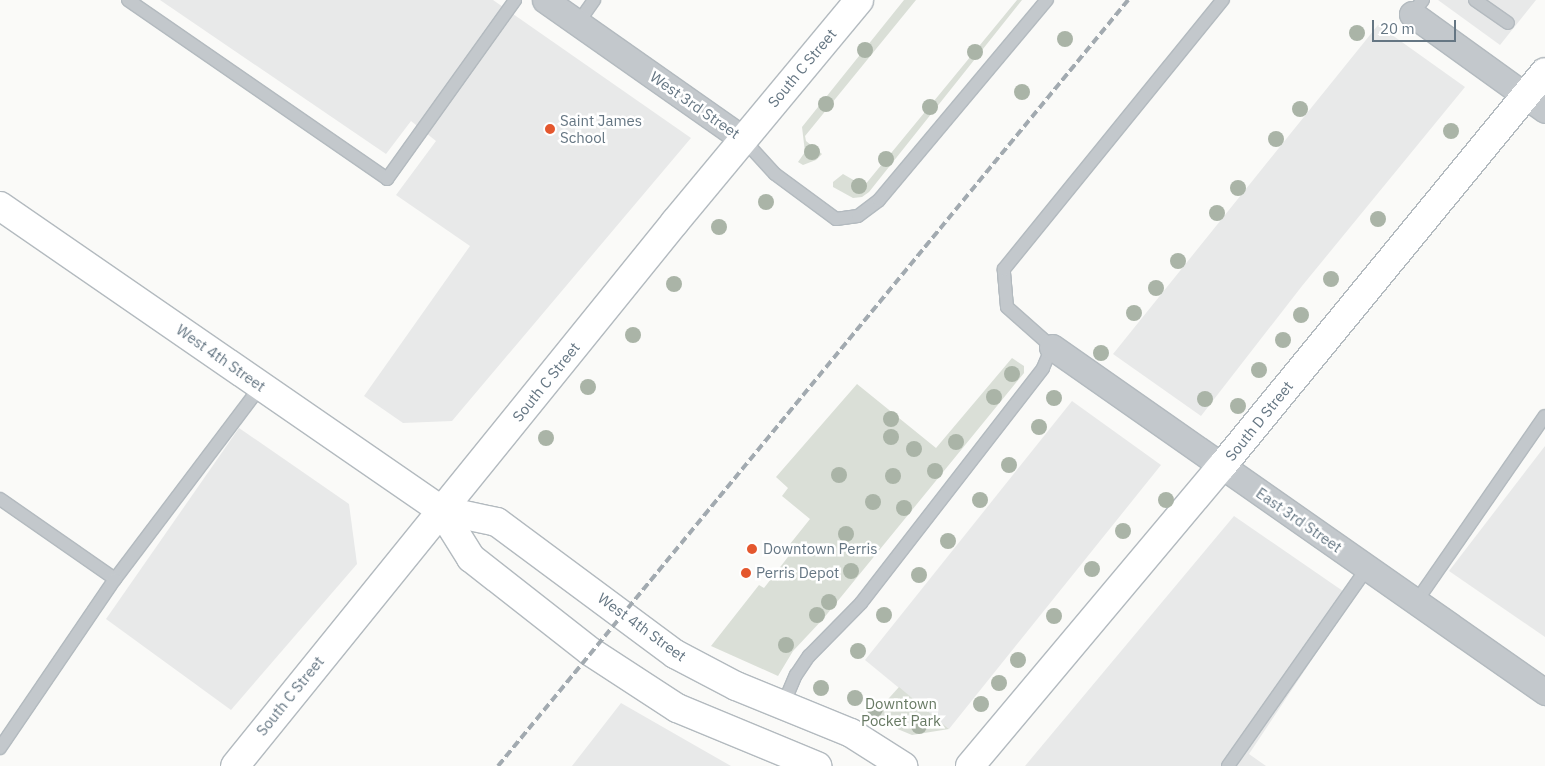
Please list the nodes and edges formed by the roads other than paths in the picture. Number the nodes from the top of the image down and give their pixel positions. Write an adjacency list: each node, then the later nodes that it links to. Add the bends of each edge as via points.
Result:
1 (128, 0): 2 (lane, via 387,179)
2 (515, 0)
3 (545, 0): 10 (street, West 3rd Street)
4 (594, 0): 10 (lane)
5 (859, 0): 14 (main road, South C Street)
6 (1047, 0): 14 (lane, West 3rd Street, via 880,200 858,216 836,219 775,174)
7 (1222, 0): 16 (lane, via 1004,269 1007,308)
8 (1475, 0): 11 (lane)
9 (1418, 7): 13 (street)
10 (578, 23): 14 (street, West 3rd Street)
11 (1508, 23)
12 (1545, 72): 13 (main road, South D Street)
13 (1535, 103): 19 (main road, South D Street)
14 (743, 139): 21 (main road, South C Street)
15 (0, 206): 17 (main road, West 4th Street)
16 (1052, 347): 19 (street, East 3rd Street); 26 (lane, via 1043,368 861,603 809,656 796,675)
17 (261, 386): 21 (main road, West 4th Street); 23 (lane)
18 (1545, 416): 24 (lane)
19 (1222, 466): 22 (street, East 3rd Street); 32 (main road, South D Street)
20 (0, 499): 23 (lane)
21 (441, 510): 26 (main road, West 4th Street, via 497,522 675,654 736,686); 29 (main road, South C Street); 30 (main road, West 4th Street, via 471,558 591,652 677,708)
22 (1368, 568): 24 (street, East 3rd Street); 28 (lane)
23 (115, 579): 27 (lane)
24 (1416, 602): 25 (street, East 3rd Street)
25 (1545, 692)
26 (783, 705): 31 (main road, West 4th Street, via 851,733)
27 (0, 748)
28 (1232, 765)
29 (235, 766)
30 (817, 766)
31 (903, 766)
32 (970, 766)

